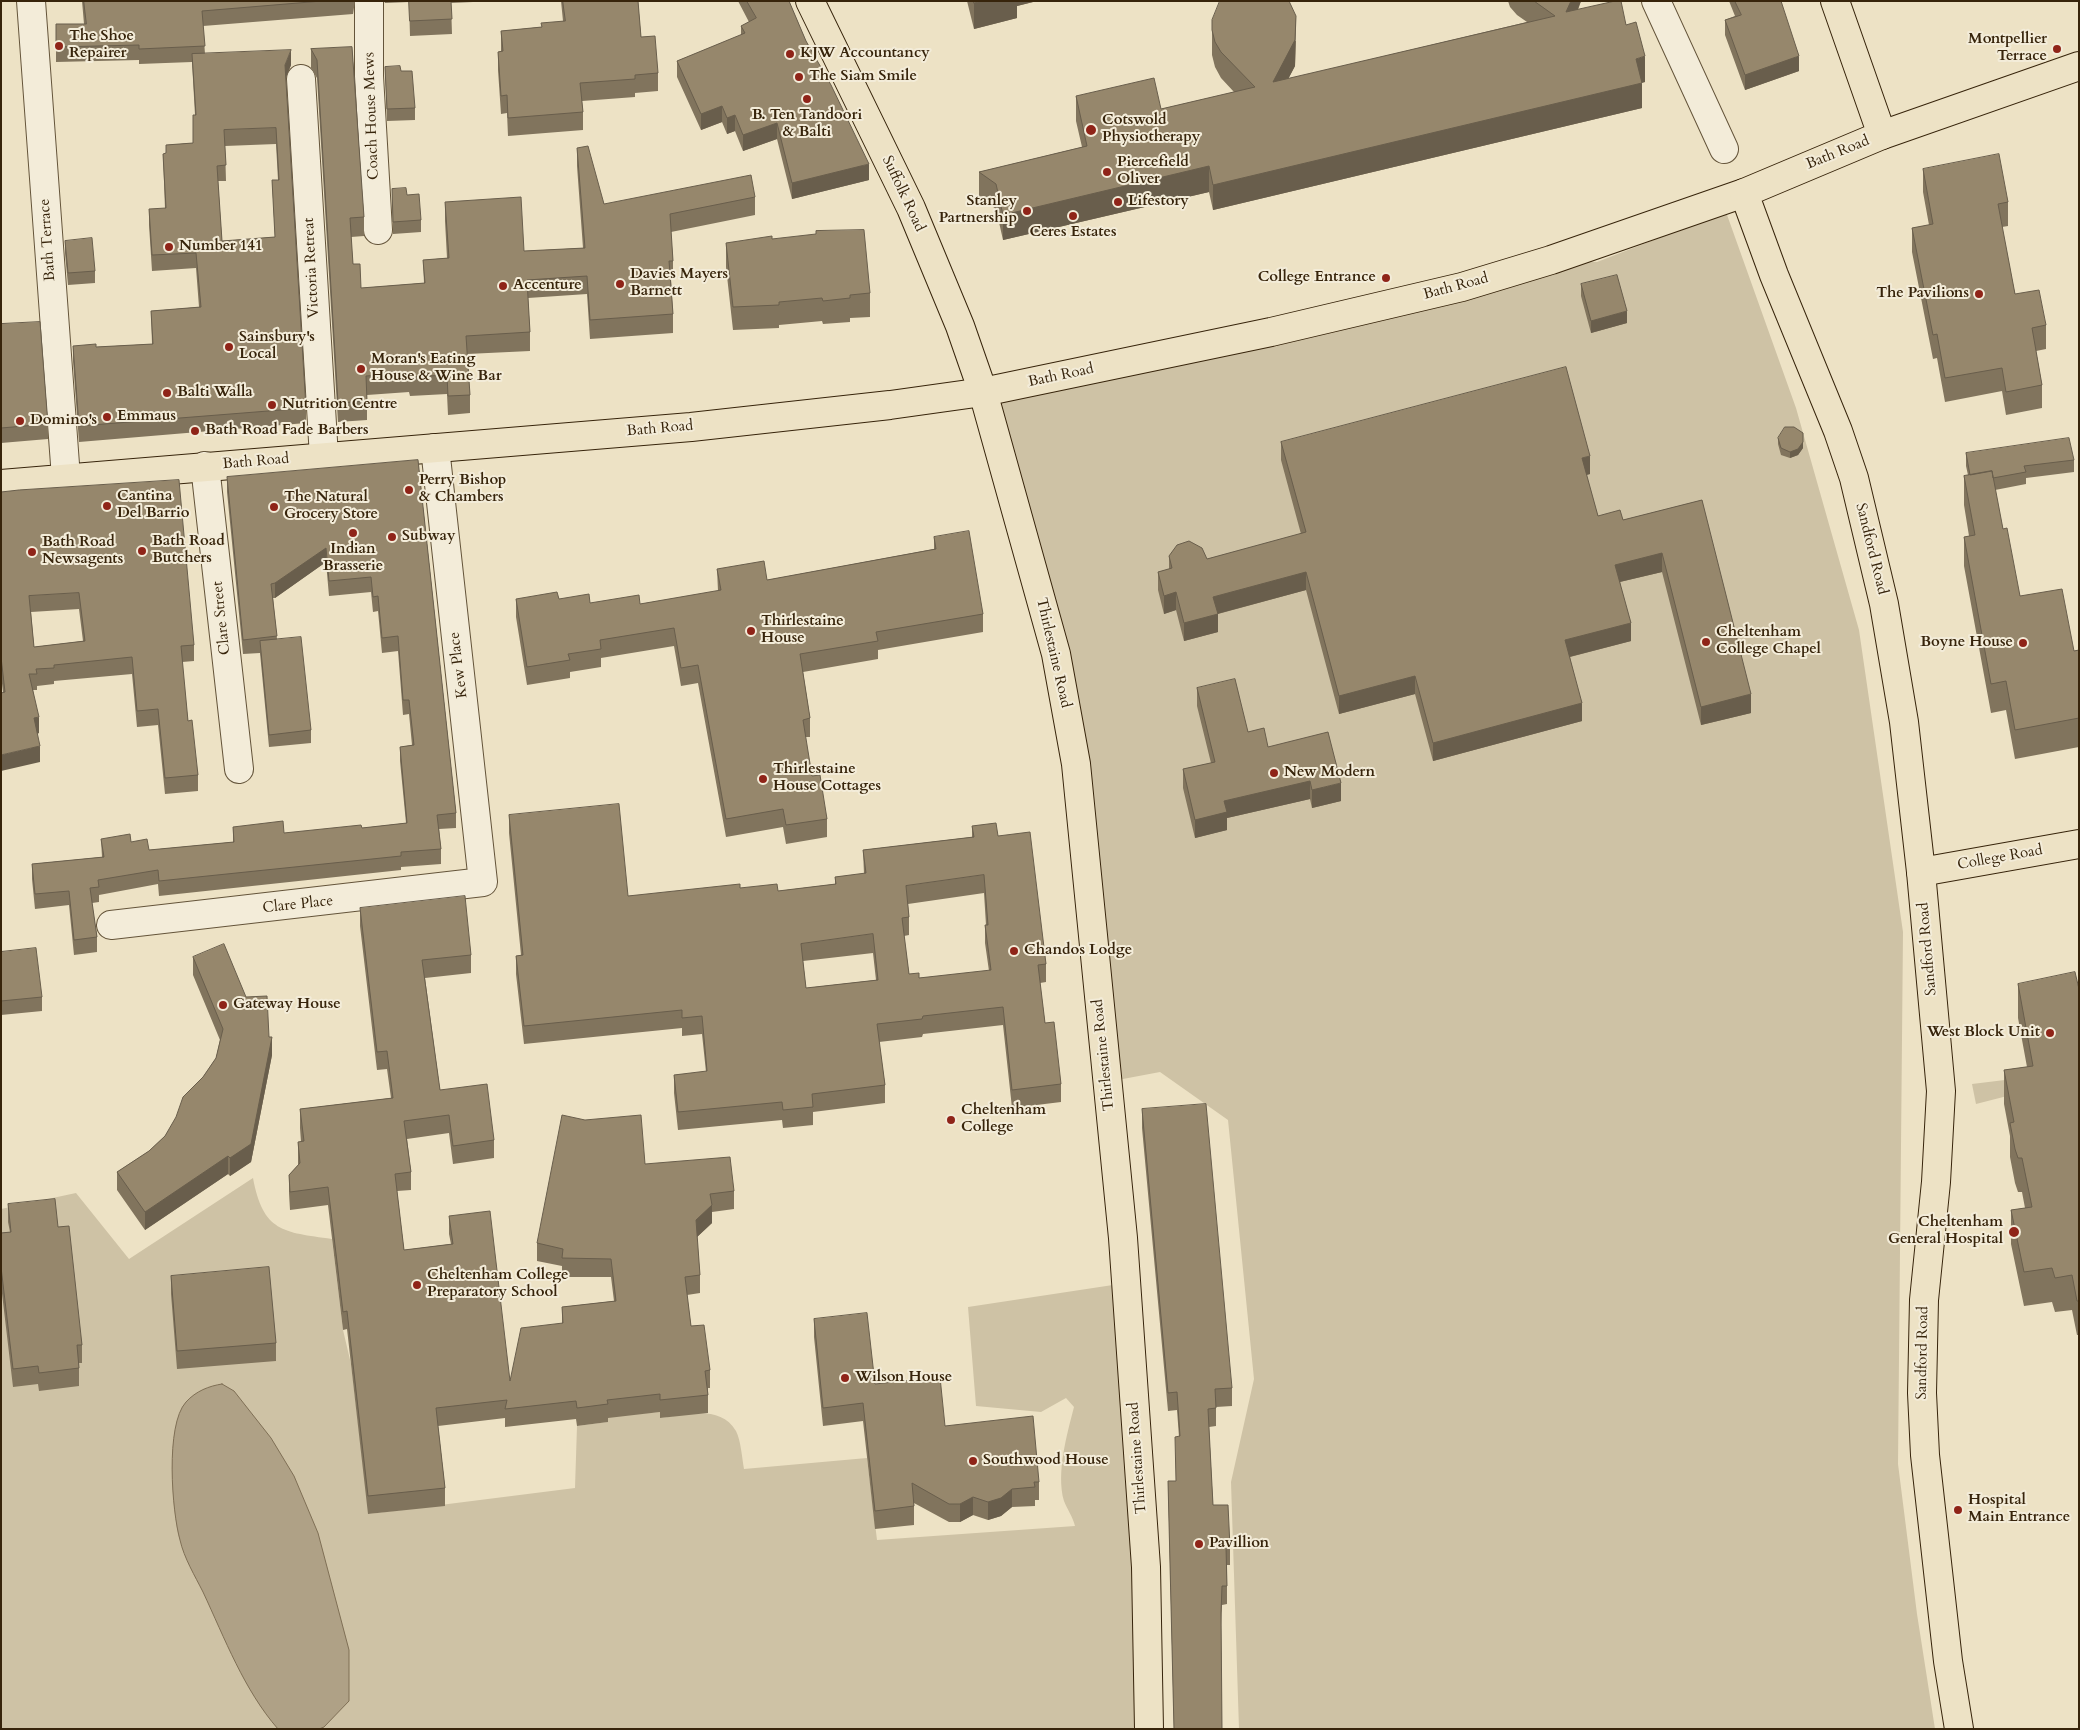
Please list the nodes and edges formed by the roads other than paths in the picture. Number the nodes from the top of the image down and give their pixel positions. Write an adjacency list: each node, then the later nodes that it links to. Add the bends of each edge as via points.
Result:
1 (31, 1): 16 (street, Bath Terrace)
2 (369, 1): 11 (street, Coach House Mews, via 369,76)
3 (810, 1): 12 (main road, Suffolk Road, via 911,208 960,326)
4 (1656, 1): 9 (street)
5 (1834, 1): 8 (main road)
6 (2079, 66): 8 (main road, Bath Road)
7 (301, 79): 14 (street, Victoria Retreat)
8 (1882, 135): 10 (main road, Bath Road)
9 (1724, 149)
10 (1744, 193): 12 (main road, Bath Road, via 1551,260 1462,287 1271,332); 20 (main road, Sandford Road, via 1854,478 1884,604 1904,722)
11 (378, 230)
12 (983, 392): 13 (main road, Bath Road, via 890,406 691,427); 23 (main road, Thirlestaine Road, via 1056,654 1076,764 1123,1238 1146,1567)
13 (435, 448): 14 (main road, Bath Road); 21 (street, Kew Place)
14 (324, 457): 15 (main road, Bath Road)
15 (205, 466): 16 (main road, Bath Road); 18 (street, Clare Street)
16 (66, 478): 17 (main road, Bath Road)
17 (1, 484)
18 (239, 769)
19 (2079, 844): 20 (main road, College Road)
20 (1921, 872): 24 (main road, Sandford Road, via 1941,1091 1924,1300 1922,1402 1948,1661)
21 (484, 882): 22 (street, Clare Place)
22 (112, 925)
23 (1149, 1729)
24 (1959, 1729)

